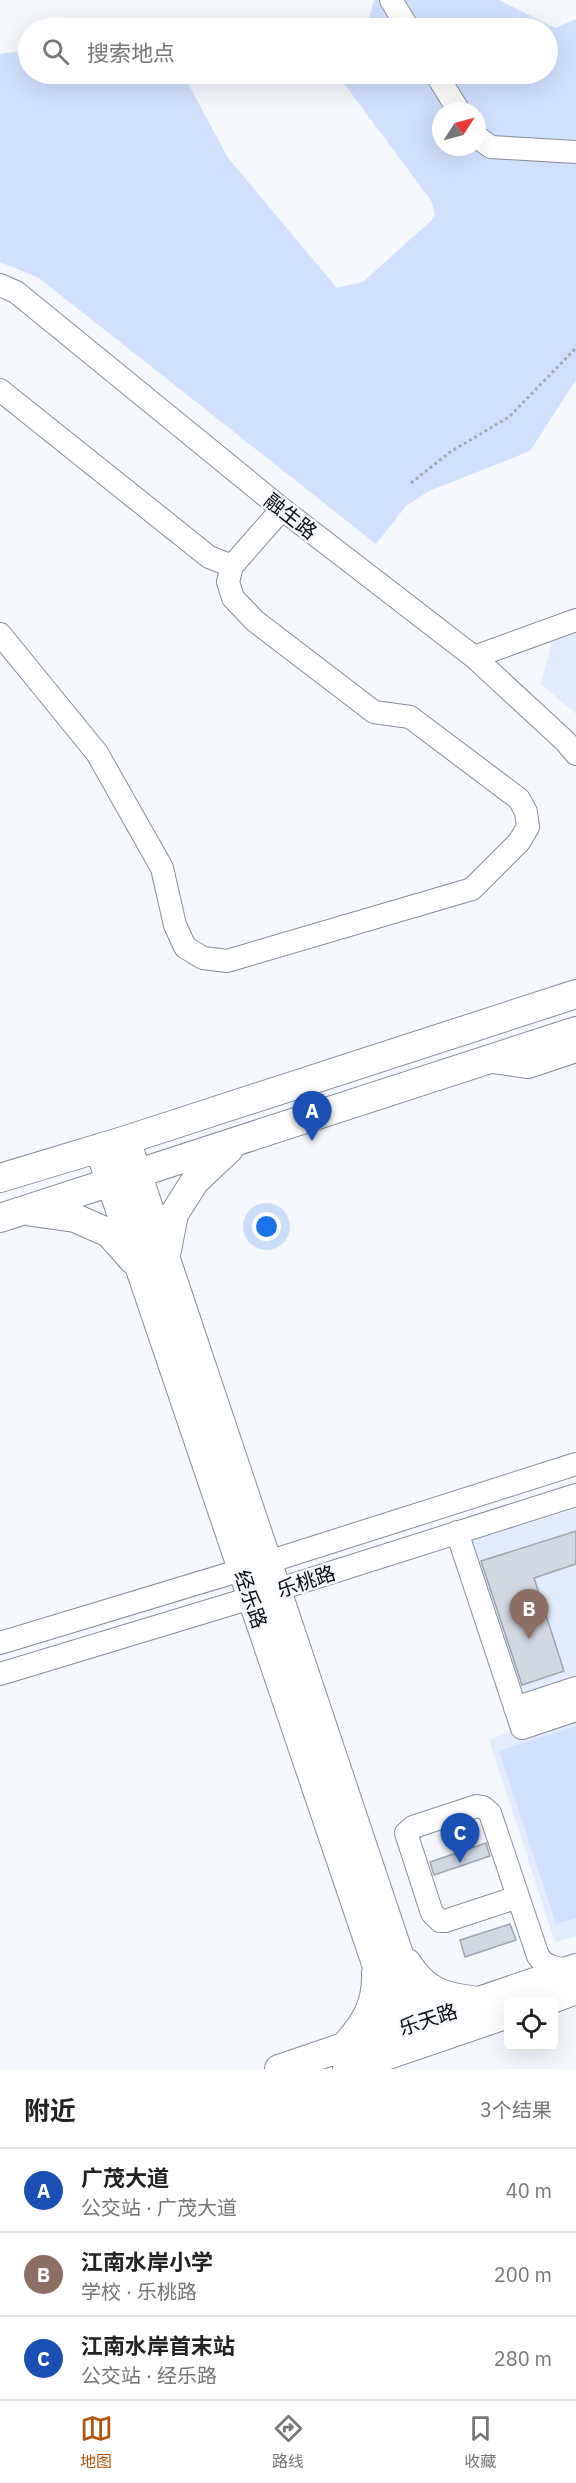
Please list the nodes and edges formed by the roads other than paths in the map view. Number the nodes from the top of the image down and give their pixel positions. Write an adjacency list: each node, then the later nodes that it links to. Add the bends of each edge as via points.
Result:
1 (391, 0): 2 (street)
2 (402, 18)
3 (442, 84): 4 (street)
4 (453, 102)
5 (486, 144): 6 (street)
6 (576, 152)
7 (0, 285): 9 (street, 融生路, via 16,292)
8 (0, 390): 10 (street, via 209,557)
9 (282, 509): 10 (street); 13 (street, 融生路)
10 (232, 567): 12 (street, via 228,582 233,598 255,621 374,712 410,717 519,799 528,827 519,842 472,889 227,961 203,958 185,947 175,925 162,868 97,753)
11 (576, 620): 13 (street)
12 (0, 634)
13 (474, 657): 14 (street, 融生路)
14 (576, 754)
15 (576, 994): 19 (main road)
16 (576, 1031): 18 (main road)
17 (576, 1051): 18 (street, via 528,1067)
18 (486, 1061): 20 (main road)
19 (348, 1068): 20 (main road, via 334,1081 335,1095); 22 (main road)
20 (359, 1103): 21 (main road)
21 (236, 1143): 23 (main road); 27 (main road, via 195,1181 174,1214)
22 (112, 1144): 23 (main road, 经乐路); 24 (main road); 25 (main road, 经乐路)
23 (138, 1175): 25 (main road); 27 (main road, 经乐路)
24 (0, 1178)
25 (111, 1183): 26 (main road); 27 (main road, 经乐路)
26 (12, 1215): 27 (main road, via 75,1218 109,1233)
27 (152, 1262): 31 (main road, 经乐路); 32 (main road, 经乐路)
28 (576, 1464): 31 (street, 乐桃路)
29 (576, 1495): 30 (street, 乐桃路)
30 (457, 1533): 33 (street, 乐桃路); 39 (street)
31 (268, 1562): 32 (street, 乐桃路); 33 (main road, 经乐路)
32 (242, 1570): 34 (main road, 经乐路); 35 (street, 乐桃路)
33 (278, 1590): 34 (street, 乐桃路); 41 (main road, 经乐路)
34 (251, 1598): 36 (street, 乐桃路); 41 (main road, 经乐路)
35 (0, 1643)
36 (0, 1674)
37 (576, 1688): 39 (street)
38 (576, 1710): 39 (street)
39 (518, 1718)
40 (509, 1900): 40 (street, via 487,1809 477,1806 413,1827 406,1833 435,1917 446,1921); 42 (street, via 541,1960); 43 (street, via 517,1912 536,1970)
41 (386, 1955): 44 (main road, via 438,1993); 46 (main road, 经乐路); 47 (main road, via 373,2006)
42 (574, 1976): 43 (main road, 乐天路)
43 (536, 1993): 44 (main road, 乐天路)
44 (481, 2001): 46 (main road, 乐天路)
45 (504, 2015): 46 (main road, 乐天路)
46 (413, 2035): 47 (main road, 乐天路)
47 (346, 2058): 48 (main road, 乐天路)
48 (279, 2069)

